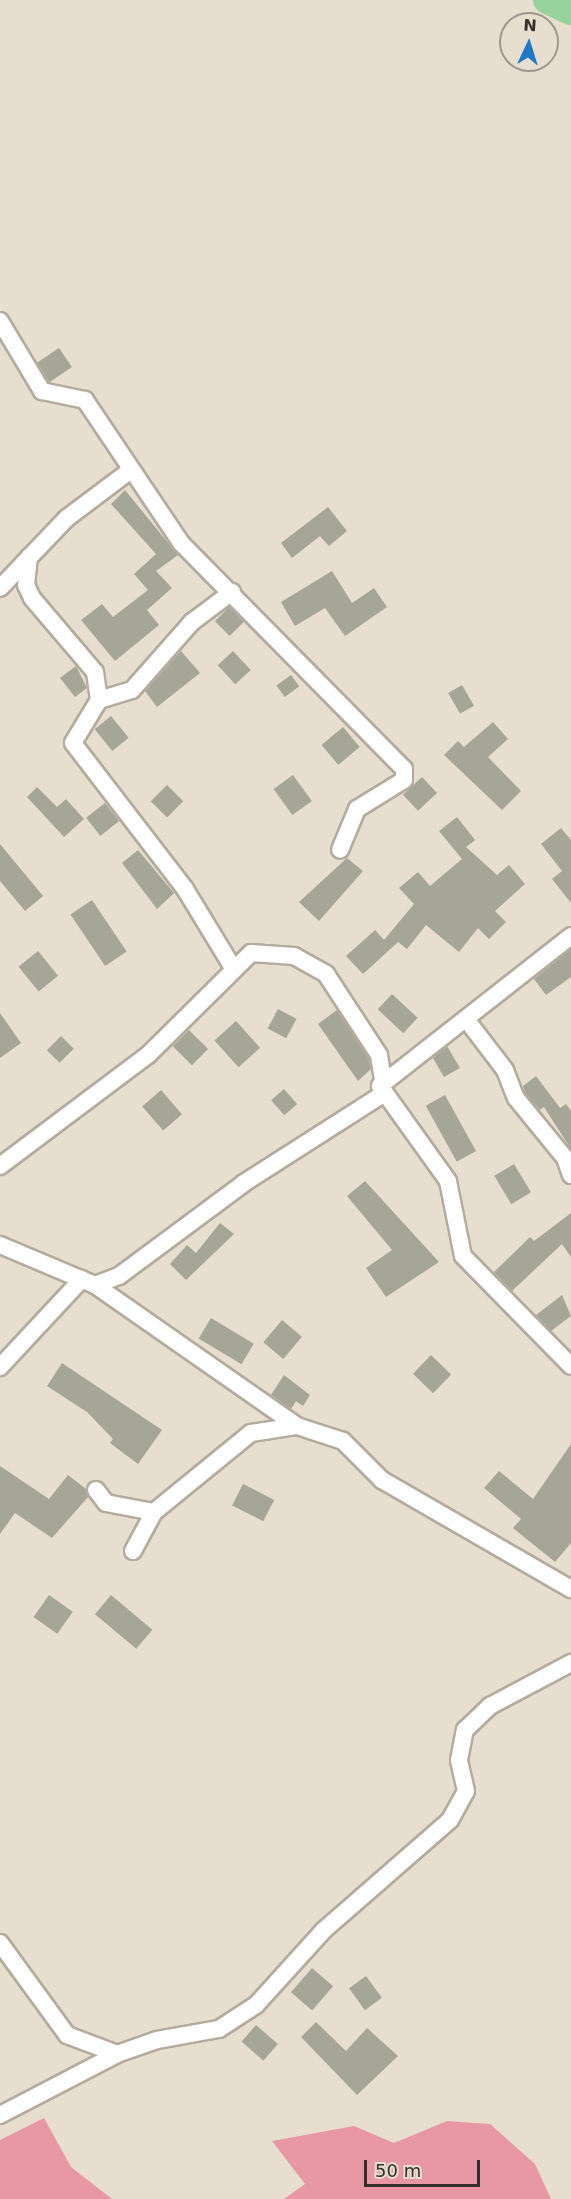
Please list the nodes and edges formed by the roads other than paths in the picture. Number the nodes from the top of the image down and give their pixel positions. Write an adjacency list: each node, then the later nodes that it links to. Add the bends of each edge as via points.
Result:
1 (0, 321): 2 (street, via 42,391 85,400)
2 (131, 470): 3 (street, via 67,518); 5 (street, via 181,543)
3 (28, 557): 4 (street); 6 (street, via 26,585)
4 (0, 588): 6 (street)
5 (232, 592): 7 (street, via 192,622 132,690); 8 (street, via 404,769 404,780 357,809)
6 (32, 598): 7 (street, via 95,672)
7 (99, 700): 10 (street, via 73,743 185,889)
8 (340, 850)
9 (571, 936): 11 (street)
10 (233, 968): 12 (street, via 251,953 294,956 326,974 379,1055); 13 (street, via 148,1055)
11 (466, 1019): 12 (street); 14 (street, via 505,1070 516,1098 565,1158)
12 (383, 1088): 16 (street, via 244,1183 119,1276); 17 (street, via 448,1181 463,1256)
13 (0, 1166)
14 (571, 1175)
15 (0, 1245): 16 (street)
16 (89, 1282): 18 (street); 19 (street)
17 (571, 1366)
18 (0, 1367)
19 (297, 1426): 21 (street, via 251,1433); 23 (street, via 343,1442 381,1480)
20 (96, 1490): 21 (street, via 106,1503)
21 (154, 1512): 22 (street)
22 (134, 1551)
23 (571, 1588)
24 (571, 1663): 26 (street, via 490,1706 465,1730 459,1760 466,1791 450,1820 324,1930 256,2006 219,2029 157,2040)
25 (0, 1944): 26 (street, via 67,2035)
26 (117, 2054): 27 (street)
27 (0, 2115)

